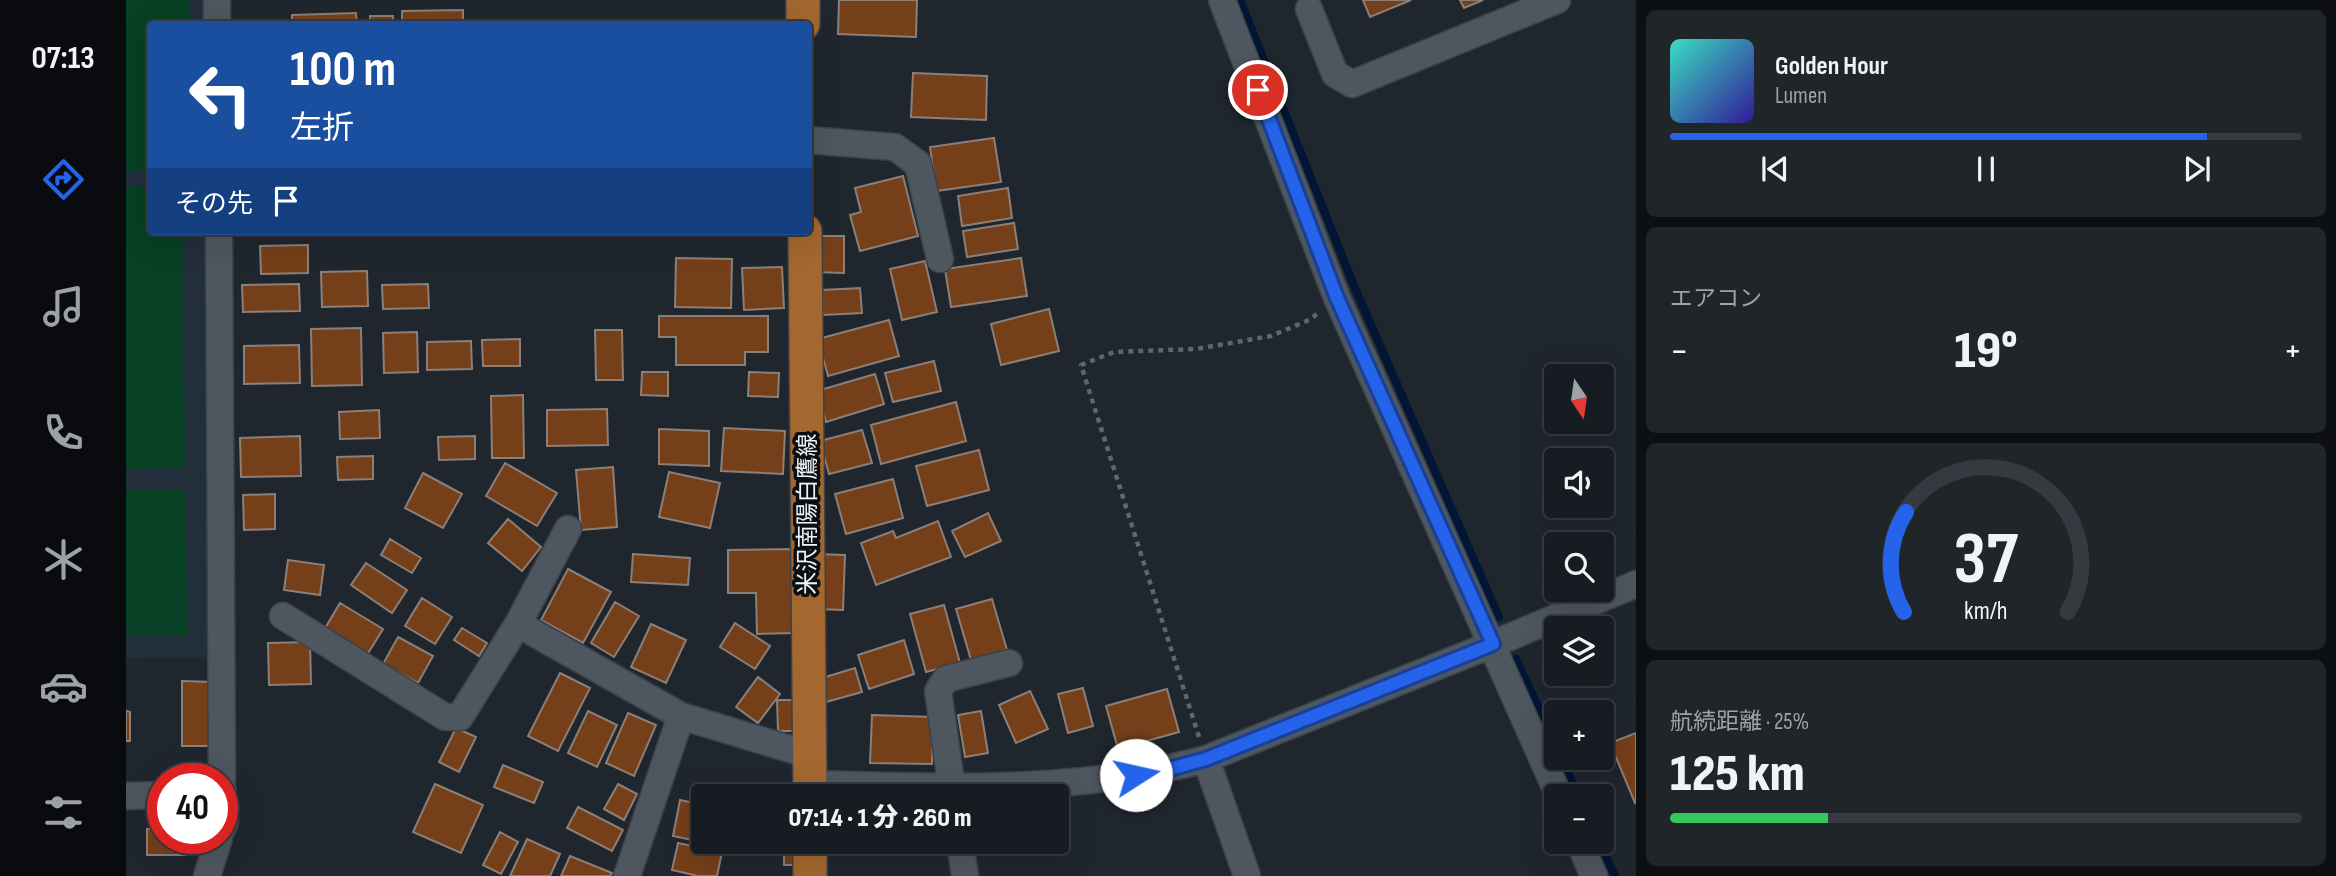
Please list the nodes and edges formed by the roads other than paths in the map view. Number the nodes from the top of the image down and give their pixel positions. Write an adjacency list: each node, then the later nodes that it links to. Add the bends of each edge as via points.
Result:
1 (217, 0): 6 (street)
2 (803, 0): 7 (main road)
3 (1222, 0): 16 (street, via 1337,298)
4 (1557, 0): 5 (street, via 1352,84 1335,74)
5 (1309, 9)
6 (218, 21)
7 (803, 21)
8 (812, 141): 11 (street, via 895,147 918,164)
9 (219, 235): 20 (street)
10 (805, 235): 21 (main road, 米沢南陽白鷹線)
11 (940, 259)
12 (568, 529): 15 (street)
13 (1636, 583): 16 (street)
14 (283, 616): 15 (street, via 446,717 460,717)
15 (518, 624): 18 (street)
16 (1493, 644): 19 (street); 25 (street)
17 (1009, 663): 23 (street, via 946,678 938,691)
18 (681, 716): 21 (street); 33 (street)
19 (1206, 759): 24 (street, via 1162,771); 36 (street)
20 (222, 763)
21 (810, 778): 22 (street)
22 (871, 784)
23 (951, 784)
24 (1069, 784)
25 (1554, 784)
26 (147, 795): 27 (street)
27 (126, 796)
28 (214, 854): 32 (street)
29 (810, 854): 34 (main road)
30 (962, 854): 35 (street)
31 (1584, 854): 37 (street)
32 (207, 876)
33 (627, 876)
34 (810, 876)
35 (965, 876)
36 (1247, 876)
37 (1594, 876)

